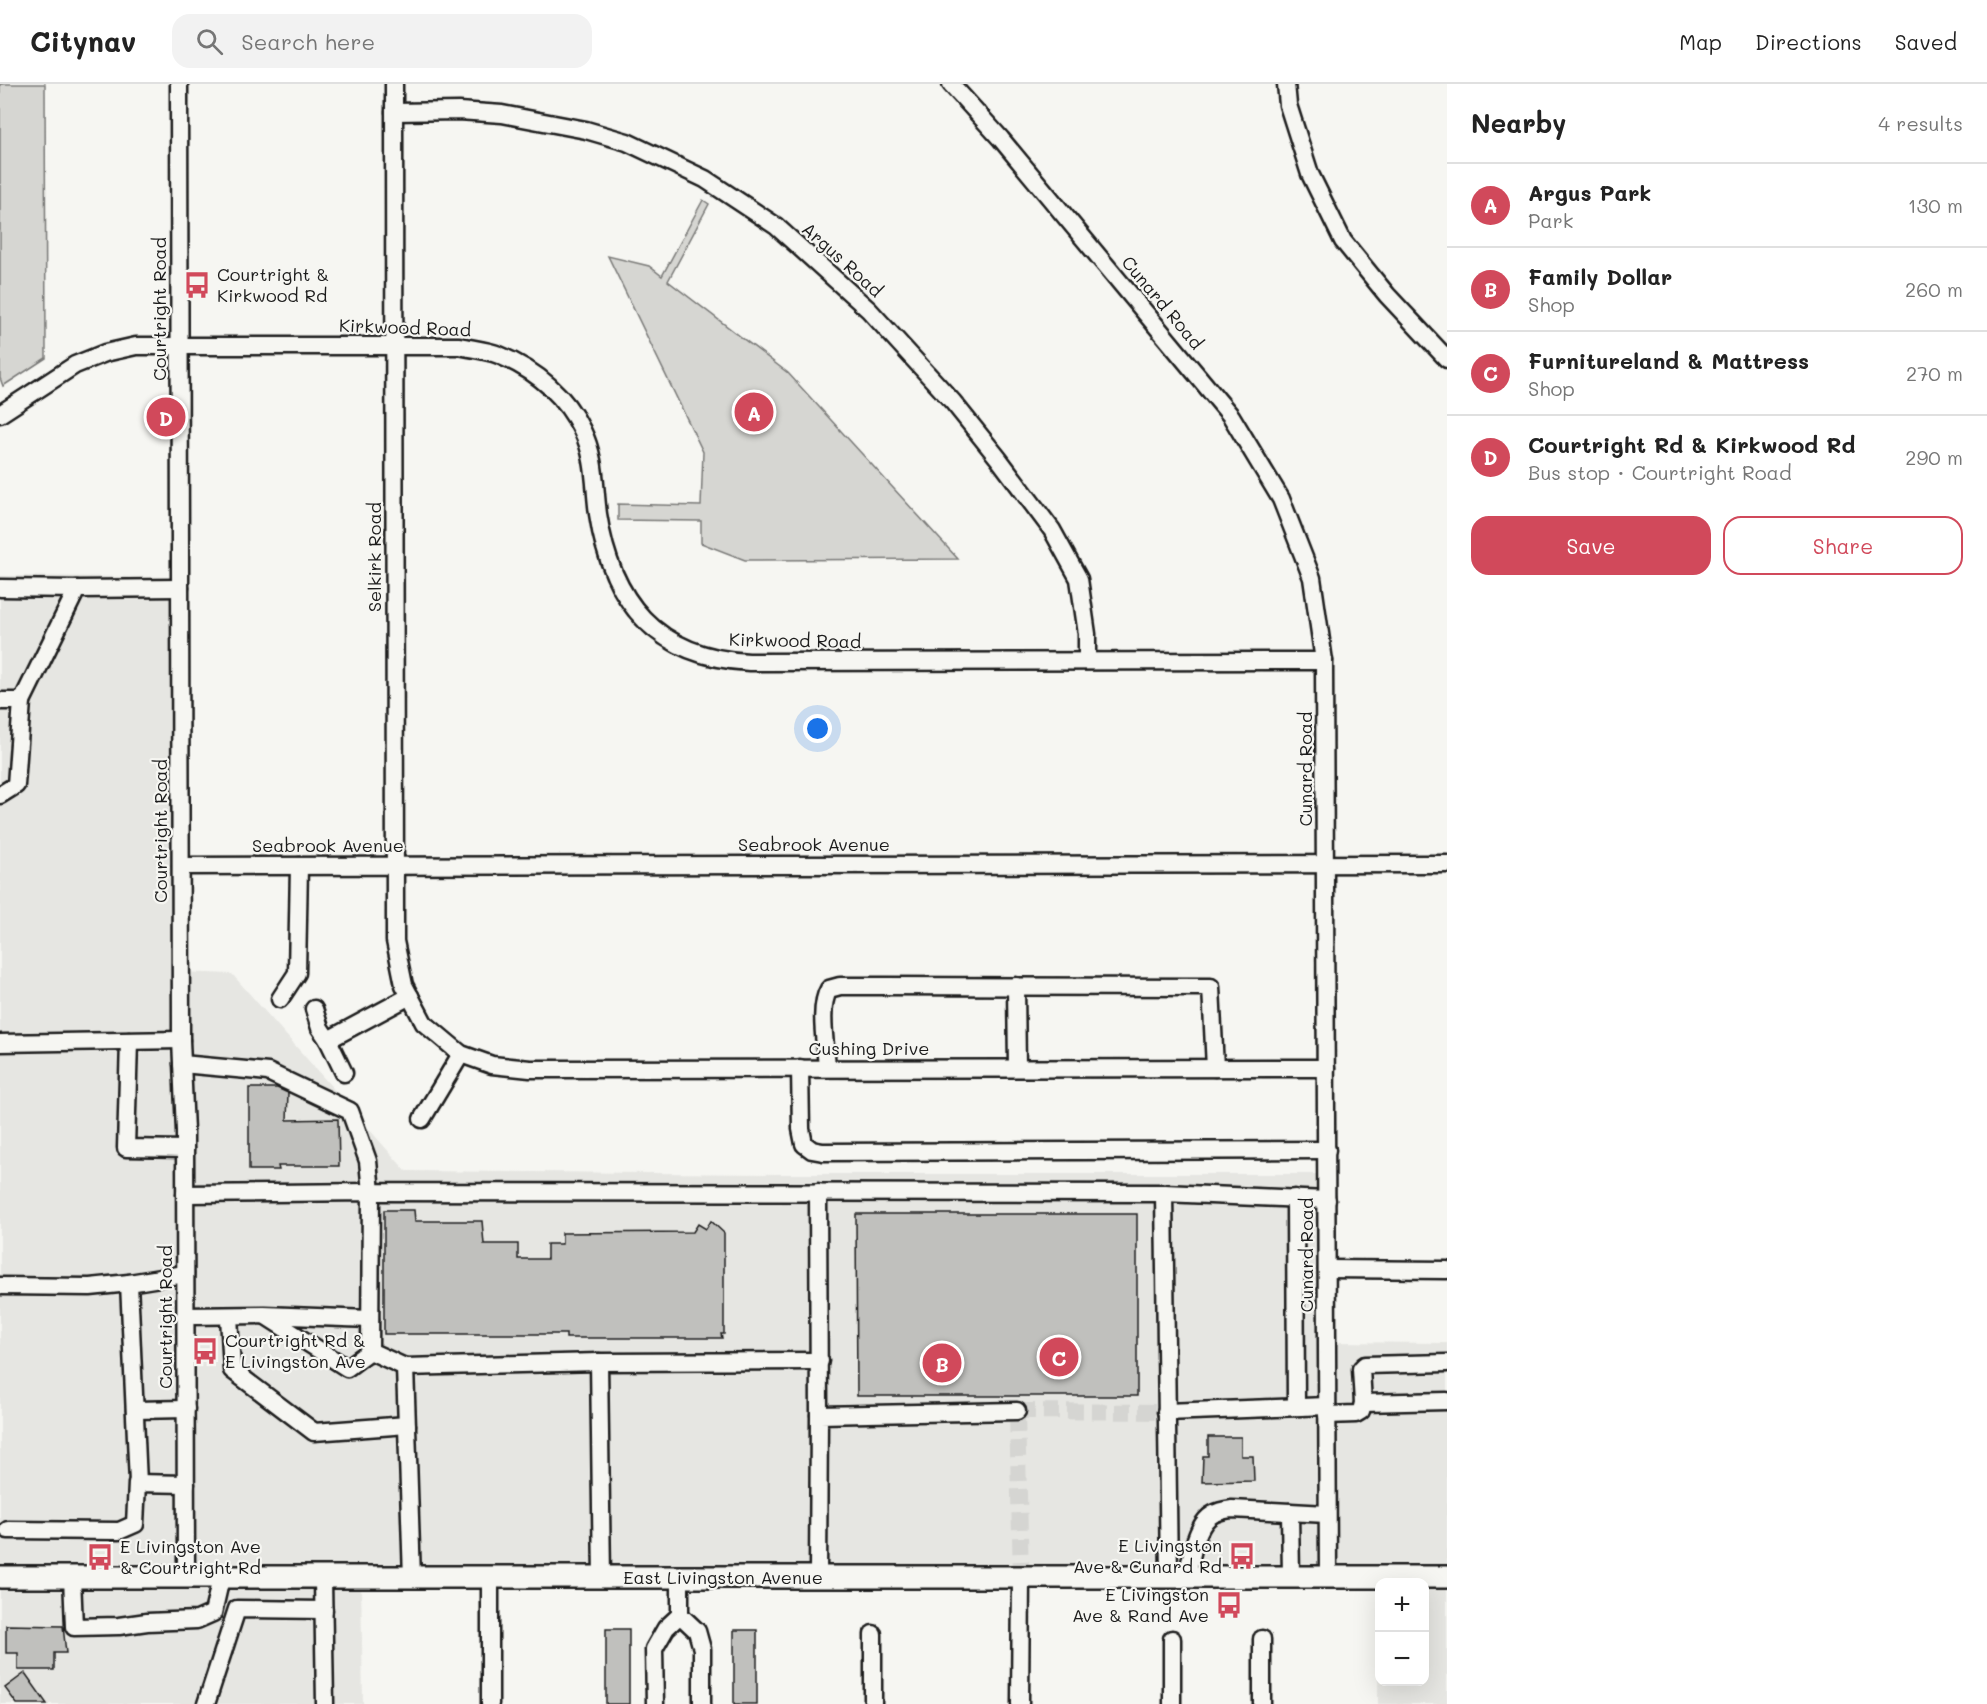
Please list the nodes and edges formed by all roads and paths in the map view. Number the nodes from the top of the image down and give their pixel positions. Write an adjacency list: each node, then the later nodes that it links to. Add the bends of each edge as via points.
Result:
1 (179, 84): 7 (street, Courtright Road)
2 (394, 84): 5 (street, Selkirk Road)
3 (951, 84): 14 (street, Cunard Road, via 1231,416 1281,499 1312,578)
4 (1286, 84): 8 (street, via 1288,105 1310,174 1342,241)
5 (394, 112): 6 (street, Selkirk Road); 13 (street, Argus Road, via 502,114 627,142 705,179 776,226 869,310 953,402 1052,530 1078,579)
6 (394, 345): 7 (street, Kirkwood Road); 13 (street, Kirkwood Road, via 459,346 498,354 532,371 561,398 583,430 595,469 605,552 619,586 643,619 691,650 728,661 748,662); 22 (street, Selkirk Road)
7 (180, 346): 9 (street, Kirkwood Road, via 136,346 105,353 75,365); 11 (street, Courtright Road)
8 (1447, 359)
9 (0, 414)
10 (0, 588): 12 (street)
11 (180, 588): 12 (street); 20 (street, Courtright Road)
12 (77, 589): 16 (street)
13 (1087, 661): 14 (street, Kirkwood Road)
14 (1324, 661): 19 (street, Cunard Road)
15 (0, 701): 16 (street)
16 (22, 701): 17 (street, via 16,785)
17 (0, 795)
18 (1447, 864): 19 (street, Seabrook Avenue)
19 (1326, 865): 22 (street, Seabrook Avenue); 38 (street, Cunard Road)
20 (181, 866): 21 (street, Seabrook Avenue); 28 (street, Courtright Road)
21 (299, 866): 22 (street, Seabrook Avenue); 25 (street, via 297,973)
22 (394, 866): 24 (street, Selkirk Road, via 395,941)
23 (1016, 986): 35 (street, via 829,989 824,996); 36 (street); 37 (street, via 1211,987)
24 (410, 996): 27 (street, Selkirk Road); 29 (street)
25 (280, 999)
26 (314, 1009): 29 (street)
27 (424, 1023): 32 (street, Cushing Drive)
28 (181, 1040): 30 (street); 33 (street, Courtright Road)
29 (328, 1040): 39 (street)
30 (129, 1041): 31 (street); 41 (street, via 126,1148)
31 (0, 1043)
32 (460, 1054): 34 (street, Cushing Drive, via 492,1065 530,1069); 40 (street)
33 (182, 1064): 41 (street, Courtright Road); 43 (street, via 268,1072 350,1111 368,1161)
34 (800, 1068): 35 (street, Cushing Drive); 42 (street, via 804,1144 823,1152)
35 (827, 1068): 36 (street, Cushing Drive)
36 (1017, 1068): 37 (street, Cushing Drive)
37 (1215, 1068): 38 (street, Cushing Drive)
38 (1326, 1068): 42 (street, Cunard Road)
39 (344, 1073)
40 (422, 1119)
41 (185, 1149): 46 (street, Courtright Road)
42 (1327, 1150): 48 (street, Cunard Road)
43 (371, 1192): 44 (street); 46 (street); 57 (street)
44 (818, 1192): 45 (street); 59 (street)
45 (1164, 1193): 47 (street); 70 (street)
46 (185, 1194): 51 (street, Courtright Road)
47 (1295, 1198): 48 (street); 65 (street)
48 (1327, 1200): 49 (street, Cunard Road)
49 (1327, 1269): 50 (street); 68 (street, Cunard Road)
50 (1447, 1270)
51 (185, 1274): 52 (street); 55 (street, Courtright Road)
52 (129, 1283): 53 (street, via 90,1287); 67 (street)
53 (0, 1286)
54 (264, 1315): 56 (street); 57 (street); 58 (street, via 347,1368)
55 (185, 1316): 56 (street); 66 (street, Courtright Road)
56 (230, 1316): 72 (street, via 232,1370 314,1432)
57 (370, 1319): 58 (street)
58 (370, 1351): 62 (street)
59 (820, 1361): 60 (street); 71 (street)
60 (598, 1362): 62 (street); 89 (street)
61 (1447, 1363): 64 (street, via 1365,1365 1361,1369)
62 (405, 1367): 72 (street)
63 (1447, 1401): 64 (street)
64 (1363, 1403): 68 (street, via 1356,1414)
65 (1296, 1407): 68 (street); 70 (street)
66 (186, 1409): 67 (street); 74 (street, Courtright Road)
67 (135, 1410): 73 (street)
68 (1327, 1410): 76 (street, Cunard Road)
69 (1017, 1411): 71 (street)
70 (1166, 1412): 78 (street)
71 (819, 1415): 91 (street)
72 (407, 1425): 87 (street)
73 (138, 1483): 74 (street); 77 (street, via 135,1524 119,1531)
74 (186, 1484): 85 (street, Courtright Road)
75 (1290, 1512): 76 (street); 78 (street, via 1232,1509 1208,1517); 79 (street)
76 (1327, 1514): 80 (street, Cunard Road)
77 (8, 1530)
78 (1178, 1576): 79 (main road, East Livingston Avenue); 83 (main road, East Livingston Avenue)
79 (1291, 1576): 80 (main road, East Livingston Avenue)
80 (1328, 1576): 84 (main road, East Livingston Avenue)
81 (0, 1577): 82 (main road, East Livingston Avenue)
82 (72, 1577): 85 (main road, East Livingston Avenue); 86 (street, via 74,1627 196,1620 213,1613)
83 (1021, 1577): 91 (main road, East Livingston Avenue); 104 (street)
84 (1447, 1577)
85 (186, 1578): 86 (main road, East Livingston Avenue)
86 (221, 1578): 92 (main road, East Livingston Avenue)
87 (412, 1578): 88 (main road, East Livingston Avenue); 92 (main road, East Livingston Avenue)
88 (490, 1578): 89 (main road, East Livingston Avenue); 100 (street)
89 (602, 1578): 90 (main road, East Livingston Avenue)
90 (681, 1578): 91 (main road, East Livingston Avenue); 94 (street)
91 (818, 1578)
92 (323, 1579): 93 (street)
93 (324, 1610): 98 (street, via 237,1609); 99 (street)
94 (680, 1616): 101 (street, via 666,1628 654,1649); 102 (street, via 696,1631 702,1649)
95 (873, 1634): 103 (street)
96 (1172, 1639): 105 (street)
97 (1262, 1639): 106 (street)
98 (206, 1704)
99 (325, 1704)
100 (490, 1704)
101 (655, 1704)
102 (702, 1704)
103 (873, 1704)
104 (1020, 1704)
105 (1172, 1704)
106 (1262, 1704)

